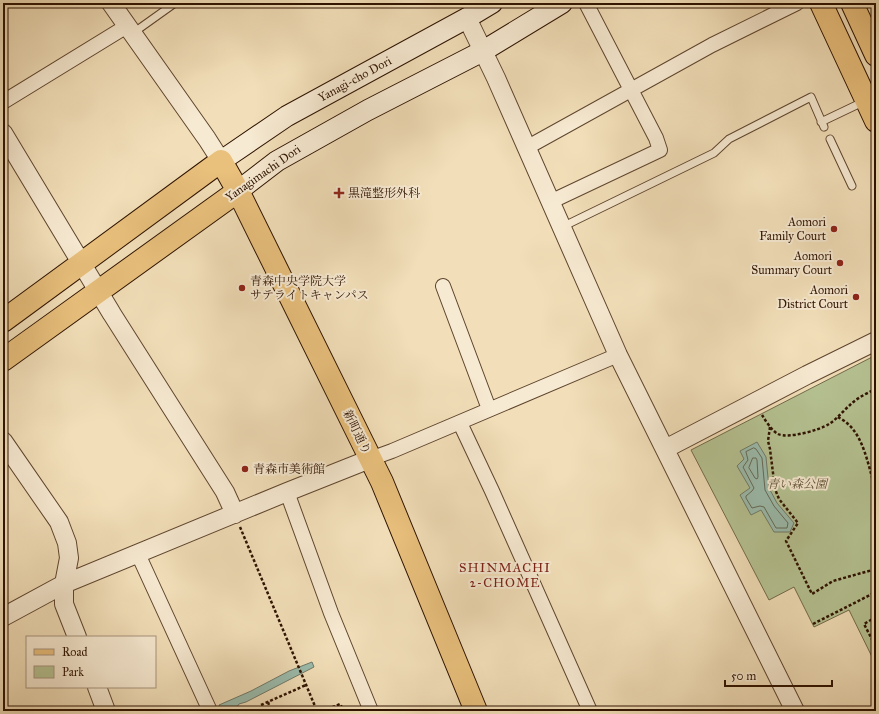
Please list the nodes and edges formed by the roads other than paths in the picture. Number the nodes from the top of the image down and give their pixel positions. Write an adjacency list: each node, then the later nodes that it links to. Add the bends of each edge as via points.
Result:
1 (111, 3): 10 (street)
2 (175, 3): 10 (lane)
3 (492, 3): 9 (main road, Yanagi-cho Dori)
4 (562, 3): 11 (main road, Yanagimachi Dori)
5 (586, 3): 13 (street)
6 (797, 3): 13 (street, via 712,45)
7 (821, 3): 14 (main road)
8 (852, 3): 12 (main road, via 866,26)
9 (468, 18): 11 (street); 20 (main road, Yanagi-cho Dori, via 287,116)
10 (130, 30): 15 (street); 20 (street)
11 (484, 51): 19 (street); 22 (main road, Yanagimachi Dori, via 318,137 278,161)
12 (876, 55)
13 (631, 91): 19 (street); 23 (street, via 660,150)
14 (867, 100): 16 (main road); 24 (lane, via 823,124 811,97 729,139 714,153)
15 (3, 102)
16 (876, 121)
17 (3, 133): 25 (street)
18 (830, 139): 21 (lane)
19 (526, 148): 23 (street)
20 (221, 161): 22 (main road, 新町通り); 25 (main road)
21 (852, 186)
22 (238, 191): 27 (main road, Yanagimachi Dori); 36 (main road, 新町通り)
23 (550, 202): 24 (street)
24 (561, 227): 30 (street)
25 (82, 263): 27 (street); 28 (main road)
26 (443, 286): 32 (street)
27 (98, 291): 31 (main road, Yanagimachi Dori); 38 (street, via 225,492)
28 (3, 320)
29 (876, 341): 35 (street)
30 (618, 355): 32 (street); 35 (street)
31 (3, 360)
32 (489, 409): 33 (street)
33 (460, 423): 36 (street); 48 (street)
34 (3, 441): 40 (street, via 59,522 67,543 69,558)
35 (665, 449): 49 (street)
36 (370, 459): 37 (street); 47 (main road, 新町通り, via 382,482)
37 (287, 492): 38 (street); 46 (street, via 331,613)
38 (237, 519): 39 (street)
39 (138, 554): 40 (street); 45 (street)
40 (64, 584): 41 (street); 42 (street, via 64,604)
41 (3, 617)
42 (77, 636)
43 (97, 688): 44 (street)
44 (106, 711)
45 (210, 711)
46 (371, 711)
47 (476, 711)
48 (590, 711)
49 (795, 711)

